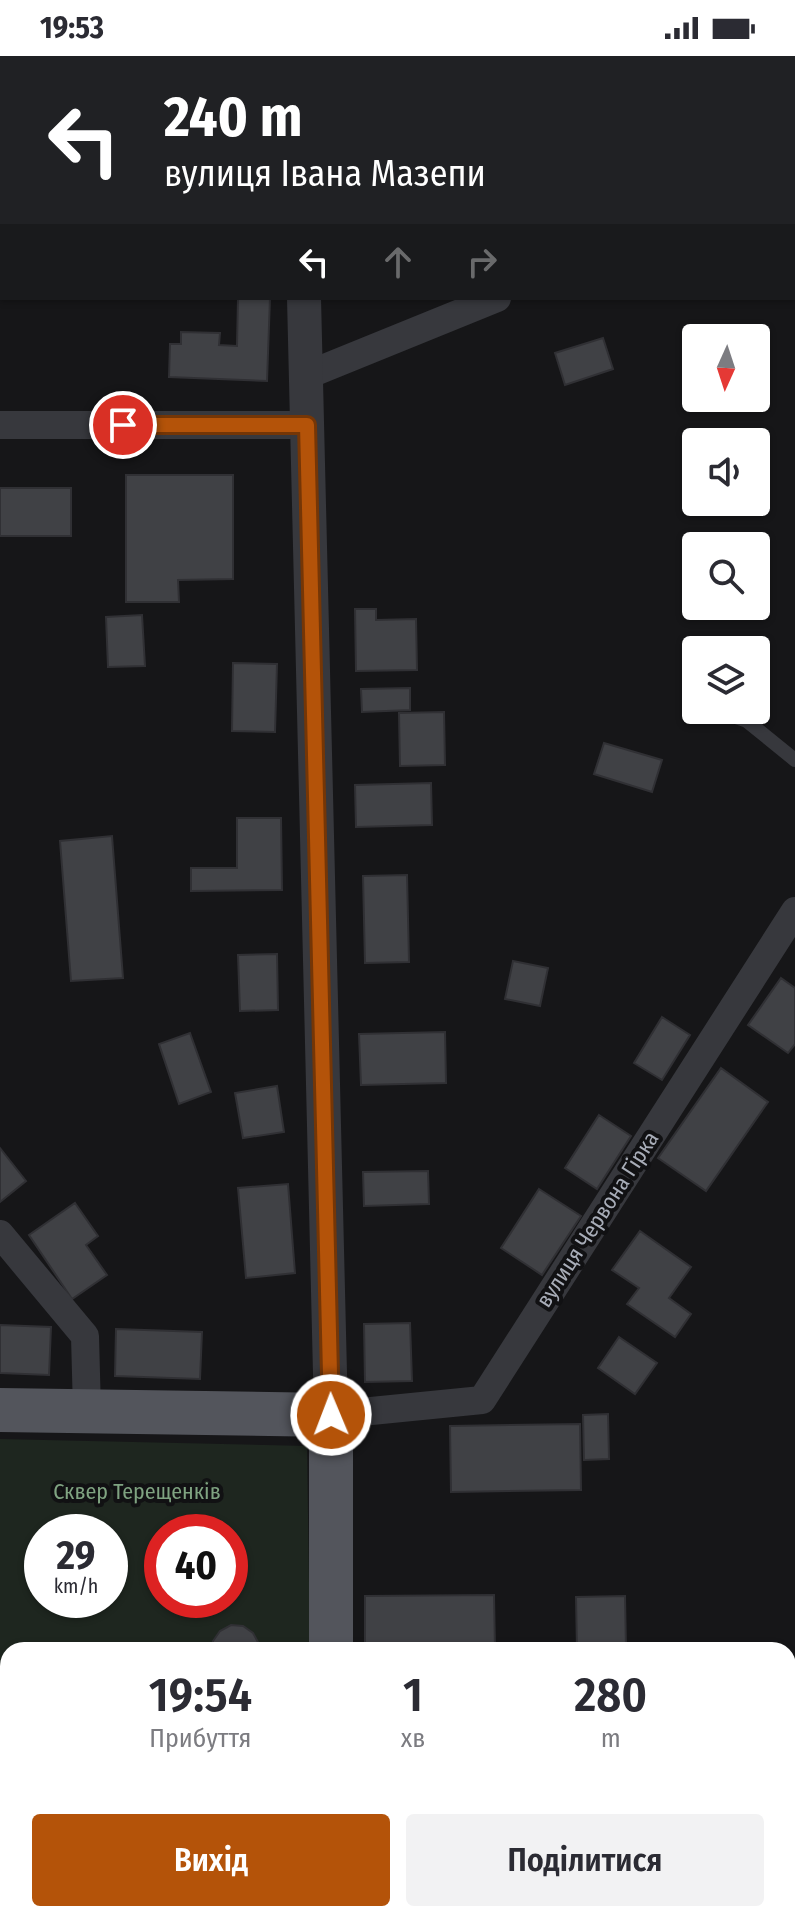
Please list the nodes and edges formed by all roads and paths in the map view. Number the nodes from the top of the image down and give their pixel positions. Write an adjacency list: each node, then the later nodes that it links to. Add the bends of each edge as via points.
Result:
1 (304, 300): 3 (street)
2 (492, 300): 3 (street)
3 (305, 376): 5 (street)
4 (0, 425): 5 (street)
5 (307, 425): 12 (street)
6 (751, 724): 7 (lane)
7 (795, 760)
8 (795, 911): 12 (street, вулиця Червона Гірка, via 482,1400)
9 (0, 1234): 11 (street, via 85,1336)
10 (0, 1410): 11 (main road)
11 (87, 1411): 12 (main road)
12 (331, 1415): 13 (main road)
13 (331, 1642)

